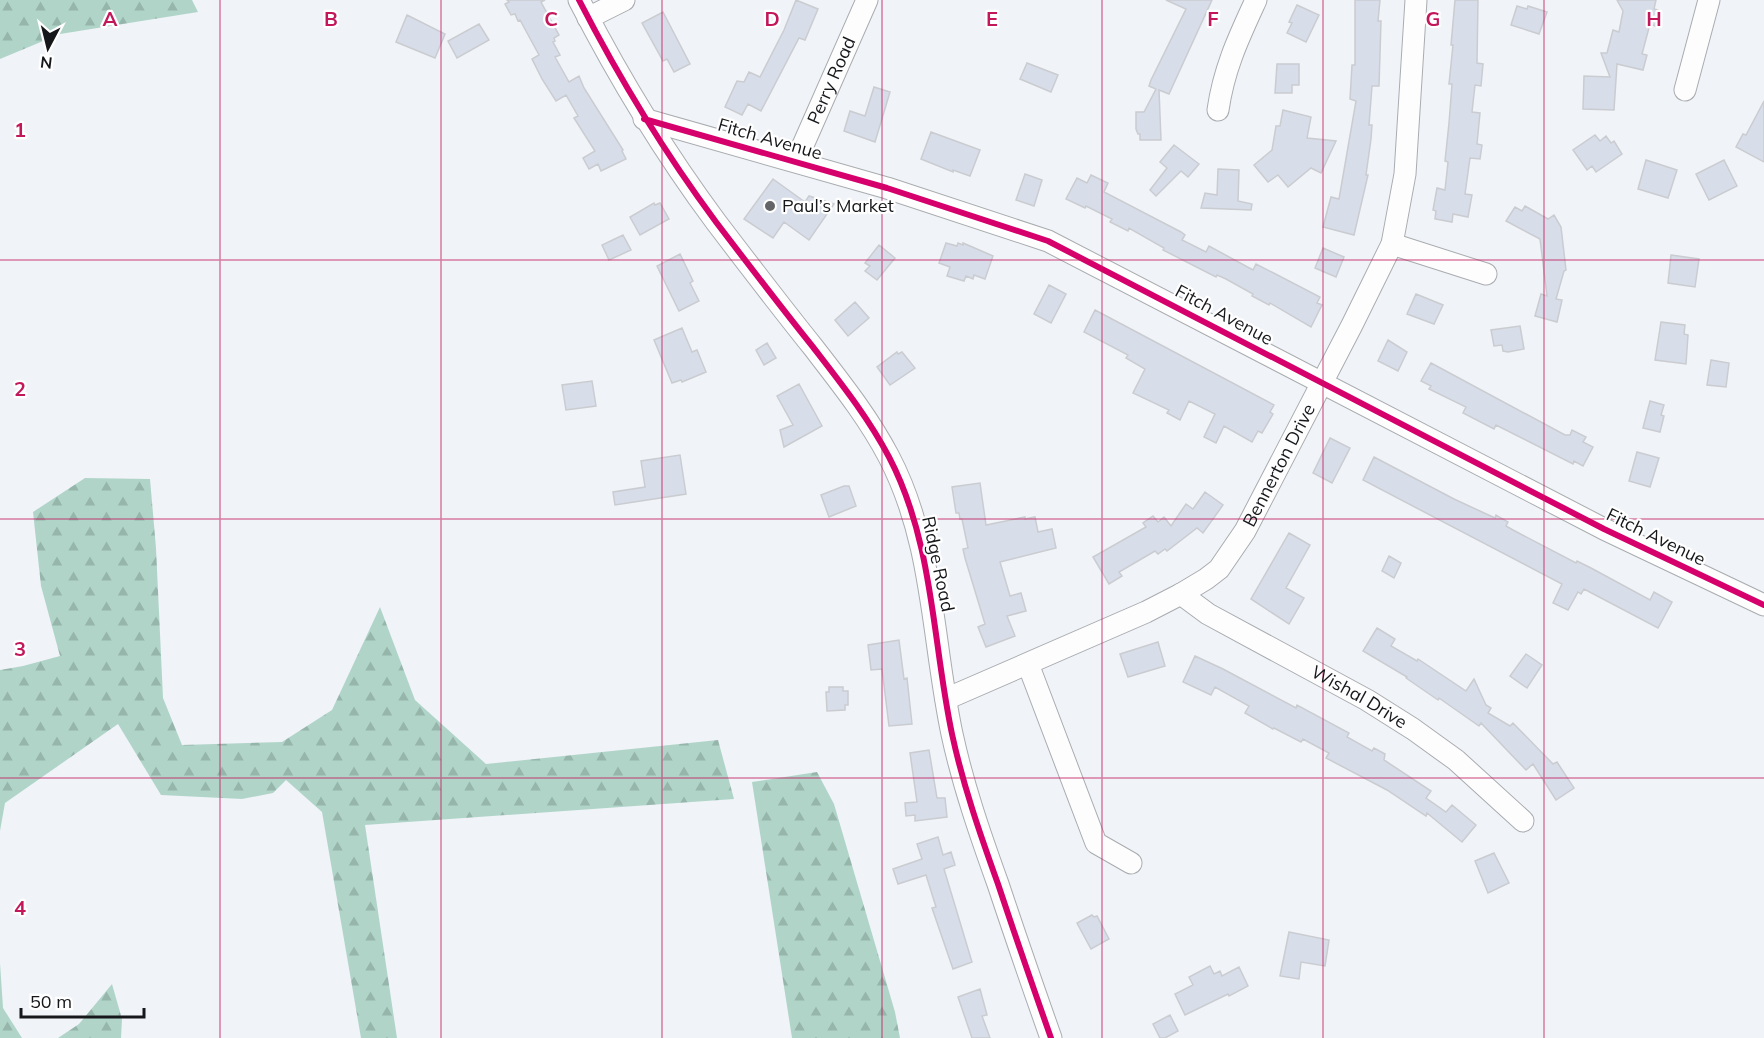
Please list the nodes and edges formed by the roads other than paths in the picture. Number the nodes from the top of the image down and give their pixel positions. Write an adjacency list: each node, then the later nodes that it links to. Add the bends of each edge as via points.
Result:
1 (624, 0): 6 (street)
2 (867, 0): 10 (street, Perry Road)
3 (1256, 0): 8 (street, via 1230,57)
4 (1416, 0): 11 (street, Bennerton Drive, via 1405,174)
5 (1709, 0): 7 (street)
6 (583, 9): 9 (street, Ridge Road)
7 (1685, 90)
8 (1218, 110)
9 (644, 119): 10 (street, Fitch Avenue); 17 (street, Ridge Road, via 717,223 844,387 889,457 917,526 932,595)
10 (796, 161): 13 (street, Fitch Avenue, via 1048,241)
11 (1392, 244): 12 (street); 13 (street, Bennerton Drive)
12 (1486, 274)
13 (1321, 382): 14 (street, Bennerton Drive, via 1230,555 1219,569); 15 (street, Fitch Avenue, via 1604,530)
14 (1181, 594): 16 (street, Bennerton Drive); 18 (street, Wishal Drive, via 1208,614 1413,729 1456,760)
15 (1764, 605)
16 (1028, 664): 17 (street, Bennerton Drive); 19 (street, via 1096,843)
17 (946, 699): 20 (street, Ridge Road, via 966,790)
18 (1523, 821)
19 (1131, 863)
20 (1051, 1038)

